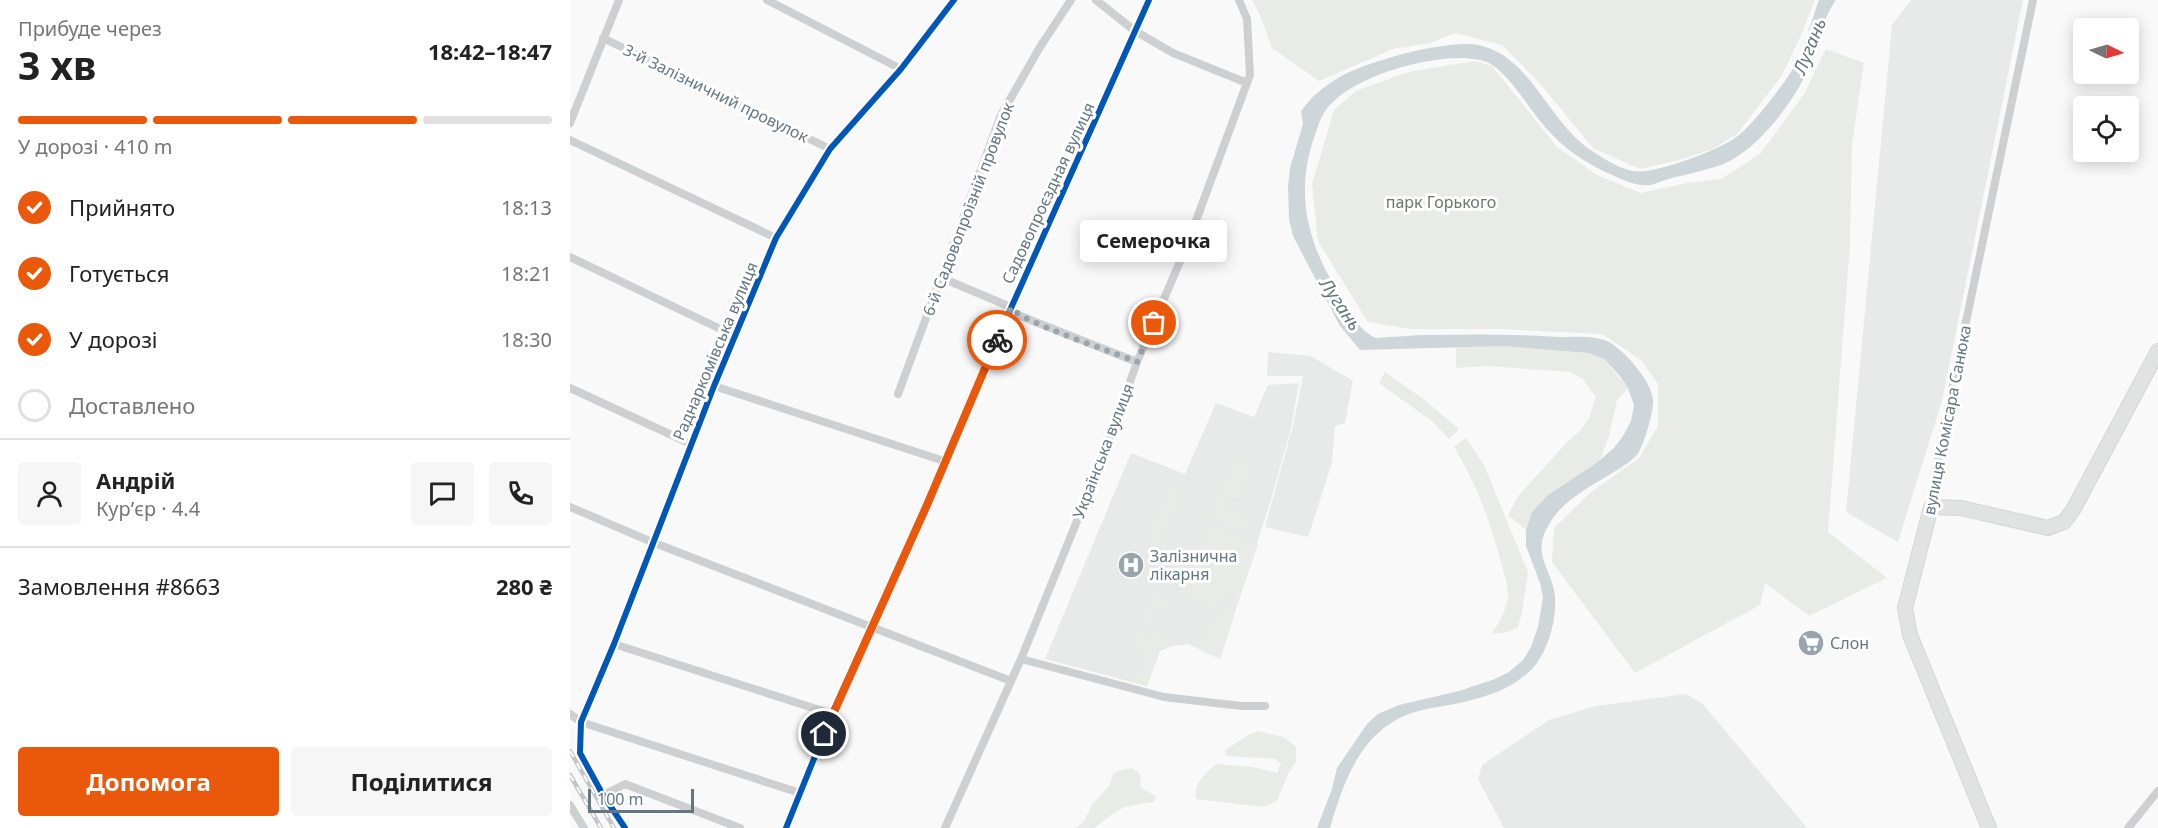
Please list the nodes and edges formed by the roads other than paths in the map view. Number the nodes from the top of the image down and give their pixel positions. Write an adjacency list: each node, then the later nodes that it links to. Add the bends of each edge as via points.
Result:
1 (619, 0): 10 (street)
2 (767, 0): 11 (street)
3 (954, 0): 11 (street, Раднаркомівська вулиця)
4 (1071, 0): 18 (street, 6-й Садовопроїзній провулок, via 1001,115)
5 (1096, 0): 9 (street)
6 (1149, 0): 9 (street, Садовопроєздная вулиця)
7 (1239, 0): 12 (street, Українська вулиця, via 1247,19)
8 (2033, 0): 29 (street, вулиця Комісара Санюка)
9 (1135, 31): 12 (street, via 1173,53); 19 (street, Садовопроєздная вулиця)
10 (603, 38): 13 (street); 15 (street, 3-й Залізничний провулок)
11 (901, 69): 15 (street, Раднаркомівська вулиця)
12 (1247, 83): 22 (street, Українська вулиця, via 1187,245)
13 (570, 123)
14 (570, 140): 16 (street)
15 (830, 149): 16 (street, Раднаркомівська вулиця)
16 (777, 238): 20 (street, Раднаркомівська вулиця)
17 (570, 257): 20 (street)
18 (942, 278): 19 (street); 25 (street, 6-й Садовопроїзній провулок)
19 (1011, 308): 22 (street, via 1016,314); 27 (street, Садовопроєздная вулиця)
20 (735, 336): 23 (street, Раднаркомівська вулиця)
21 (2158, 351): 29 (main road, via 2064,522 2048,528 1961,508)
22 (1137, 362): 33 (street, Українська вулиця)
23 (714, 386): 26 (street, Раднаркомівська вулиця); 27 (street)
24 (570, 388): 26 (street)
25 (898, 394)
26 (691, 444): 30 (street, Раднаркомівська вулиця)
27 (944, 462): 31 (street, Садовопроєздная вулиця)
28 (570, 507): 30 (street)
29 (1931, 507): 48 (main road, вулиця Комісара Санюка, via 1905,608 1910,635)
30 (652, 542): 31 (street); 32 (street, Раднаркомівська вулиця)
31 (872, 627): 34 (street); 37 (street, Садовопроєздная вулиця)
32 (614, 644): 37 (street); 38 (street, Раднаркомівська вулиця)
33 (1021, 659): 34 (street, Українська вулиця); 35 (street, via 1164,697)
34 (1011, 681): 47 (street, Українська вулиця)
35 (1265, 706)
36 (570, 714): 38 (street)
37 (832, 714): 40 (street, Садовопроєздная вулиця)
38 (580, 722): 40 (street); 41 (street, Раднаркомівська вулиця, via 579,753)
39 (2158, 792): 49 (street)
40 (800, 793): 46 (street, Садовопроєздная вулиця)
41 (603, 795): 44 (street); 45 (street, via 625,784)
42 (570, 805): 43 (street)
43 (584, 828)
44 (625, 828)
45 (740, 828)
46 (786, 828)
47 (945, 828)
48 (1989, 828)
49 (2128, 828)

